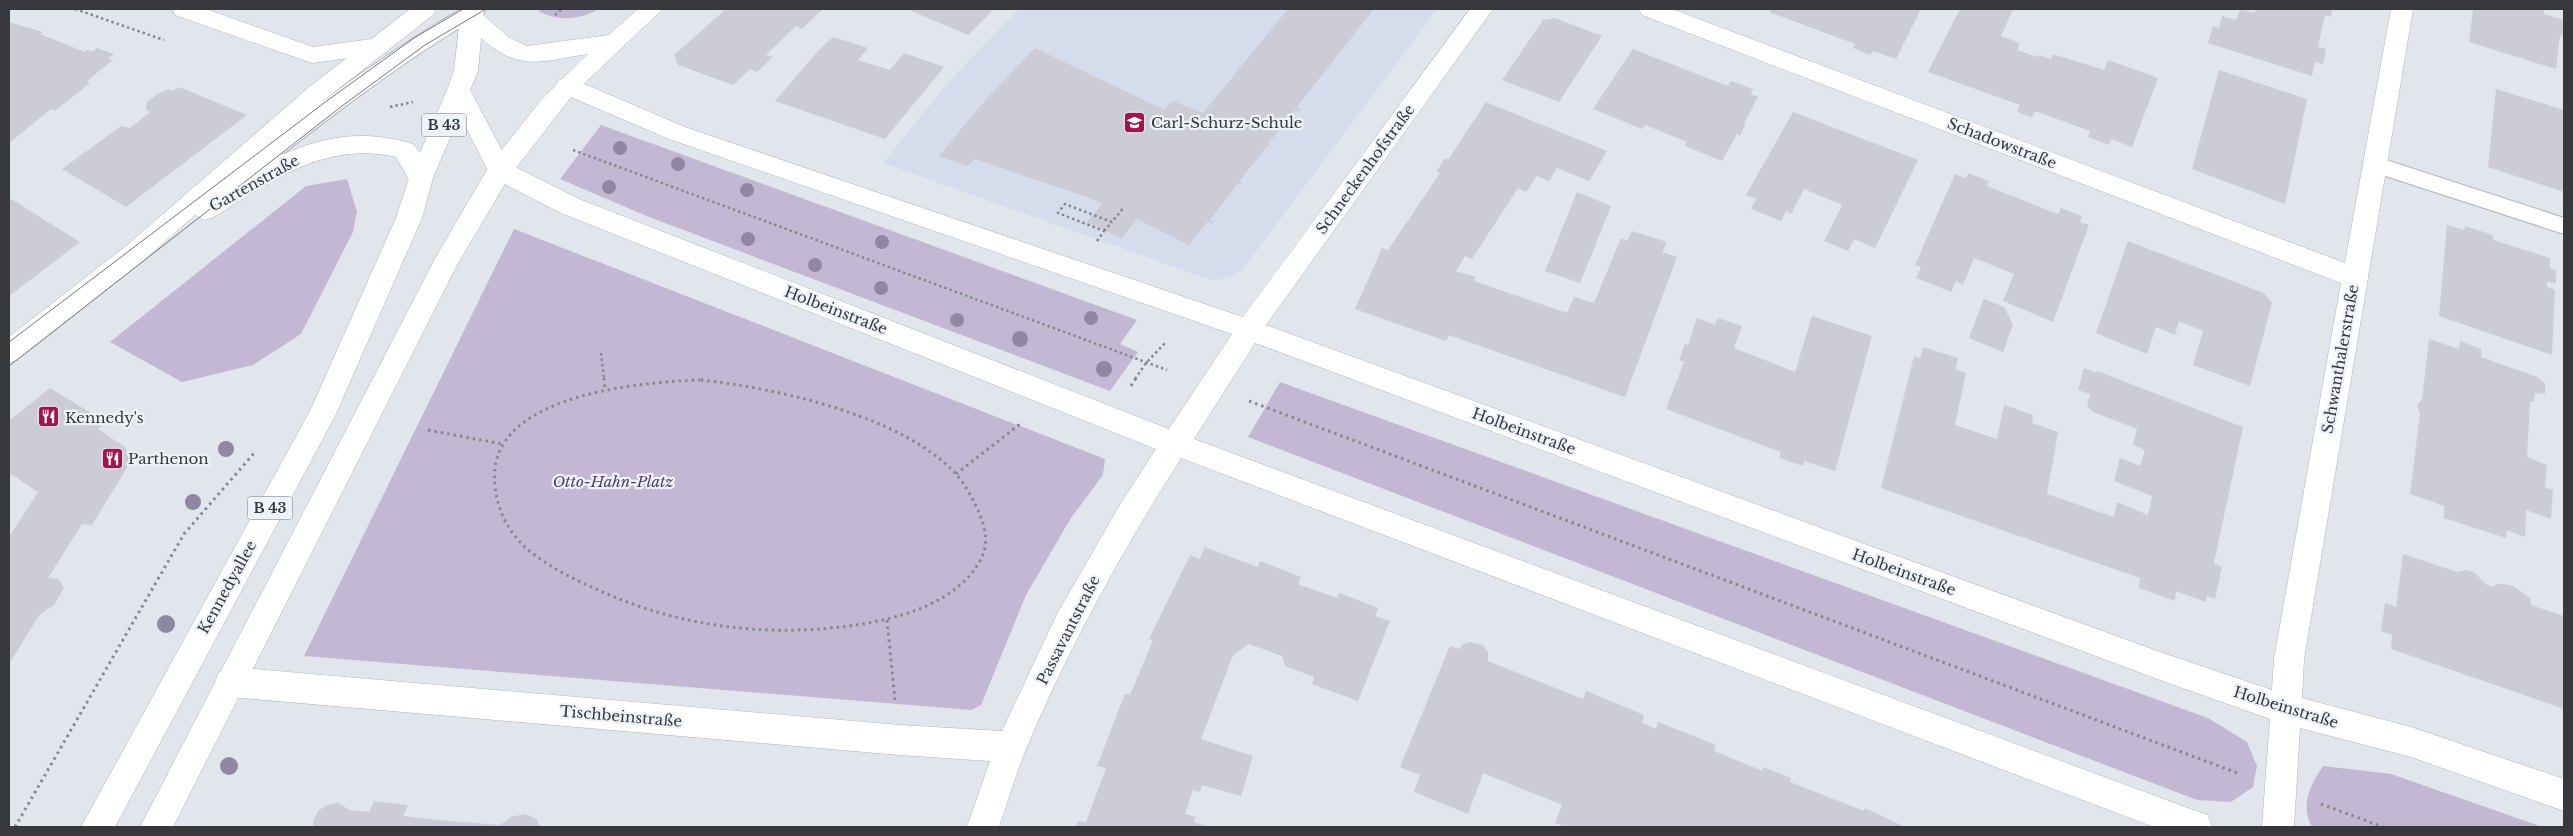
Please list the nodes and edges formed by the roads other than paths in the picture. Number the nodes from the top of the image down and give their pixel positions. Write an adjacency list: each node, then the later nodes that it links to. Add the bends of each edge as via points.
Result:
1 (183, 9): 9 (street, via 312,55)
2 (425, 9): 9 (street, Gartenstraße)
3 (652, 9): 8 (street, B 43)
4 (1482, 9): 18 (street, Schneckenhofstraße, via 1269,299)
5 (1650, 9): 17 (street, Schadowstraße)
6 (2402, 9): 12 (street, Schwanthalerstraße)
7 (473, 12): 8 (street, via 502,44 524,55); 11 (street, B 43, via 466,71); 16 (lane, via 421,41)
8 (614, 42): 10 (street, B 43)
9 (379, 46): 16 (street, Gartenstraße, via 316,94)
10 (567, 86): 13 (street, B 43); 18 (street, Holbeinstraße, via 678,133)
11 (460, 90): 13 (street); 14 (street, B 43)
12 (2374, 164): 15 (lane); 17 (street, Schwanthalerstraße)
13 (500, 170): 20 (street, Holbeinstraße, via 570,206); 21 (street, B 43, via 446,262)
14 (421, 178): 16 (street, Gartenstraße, via 404,150 368,143 312,152 257,179); 25 (street, Kennedyallee / B 43, via 409,218 321,416)
15 (2564, 226)
16 (135, 253): 19 (street, Gartenstraße)
17 (2354, 277): 22 (street, Schwanthalerstraße, via 2289,659)
18 (1250, 330): 20 (street); 22 (street, Holbeinstraße, via 2150,663)
19 (9, 352)
20 (1175, 444): 23 (street, Passavantstraße, via 1126,520 1068,624); 28 (street, Holbeinstraße)
21 (230, 682): 23 (street, Tischbeinstraße); 26 (street, B 43)
22 (2285, 709): 24 (street, Holbeinstraße, via 2411,742); 29 (street, Schwanthalerstraße)
23 (1012, 747): 27 (street, Passavantstraße)
24 (2564, 795)
25 (97, 827)
26 (156, 827)
27 (983, 827)
28 (2196, 827)
29 (2278, 827)

